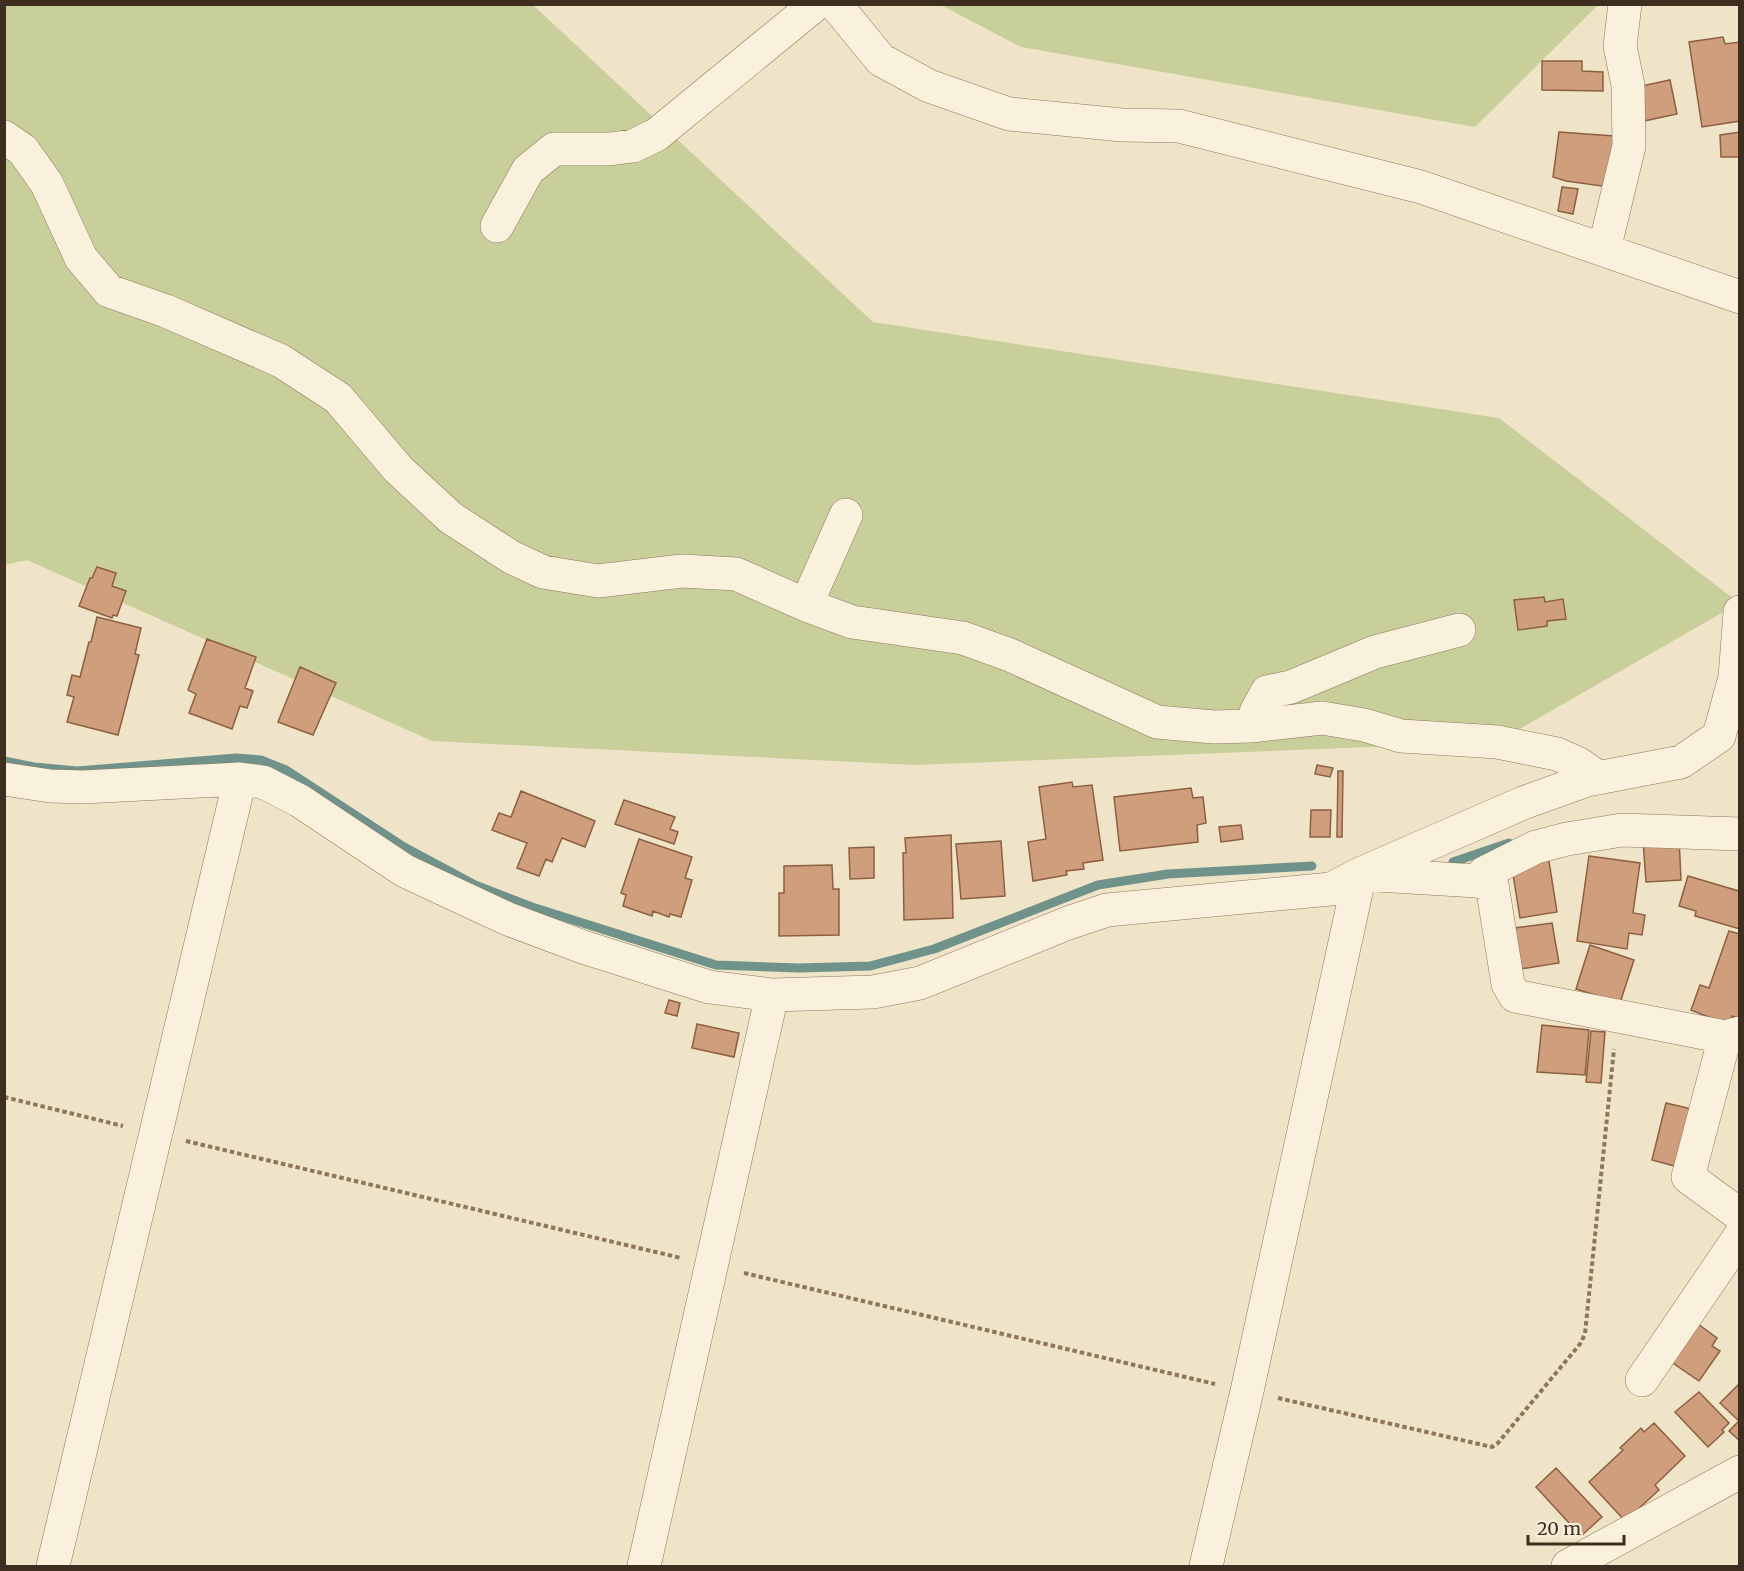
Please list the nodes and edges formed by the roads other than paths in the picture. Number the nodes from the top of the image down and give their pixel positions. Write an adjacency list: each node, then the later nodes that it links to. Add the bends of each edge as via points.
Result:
1 (816, 4): 5 (street, via 657,135 633,146 554,149 528,170)
2 (835, 4): 6 (street, via 881,60 929,86 1009,114 1122,126 1179,126 1422,187)
3 (1625, 4): 6 (street, via 1620,46 1628,85 1629,146)
4 (4, 137): 9 (street, via 23,150 47,184 81,258 110,291 281,361 338,398 398,469 452,518 511,557 543,572 598,581 682,571 736,574)
5 (497, 226)
6 (1604, 250): 7 (street)
7 (1740, 297)
8 (846, 515): 9 (street)
9 (806, 605): 13 (street, via 852,622 963,638 1011,655 1157,723)
10 (1740, 612): 12 (street)
11 (1459, 630): 13 (street, via 1375,652 1291,687 1267,692)
12 (1732, 721): 14 (street, via 1719,736 1681,762)
13 (1251, 726): 14 (street, via 1322,718 1401,736 1497,742 1557,754)
14 (1599, 778): 17 (street, via 1587,780)
15 (4, 779): 16 (street, via 83,787)
16 (240, 779): 21 (street, via 264,782 300,801 405,871 508,919 710,987); 27 (street)
17 (1517, 815): 19 (street); 20 (street)
18 (1740, 834): 19 (street, via 1622,830 1536,847)
19 (1484, 872): 20 (street); 22 (street, via 1492,885 1508,984 1515,996)
20 (1360, 874): 21 (street, via 1331,889 1107,910 920,983 873,992); 29 (street)
21 (772, 994): 28 (street)
22 (1732, 1035): 23 (street, via 1688,1177)
23 (1740, 1215)
24 (1740, 1236): 25 (street)
25 (1642, 1380)
26 (1740, 1472): 30 (street)
27 (53, 1566)
28 (644, 1566)
29 (1206, 1566)
30 (1568, 1566)

